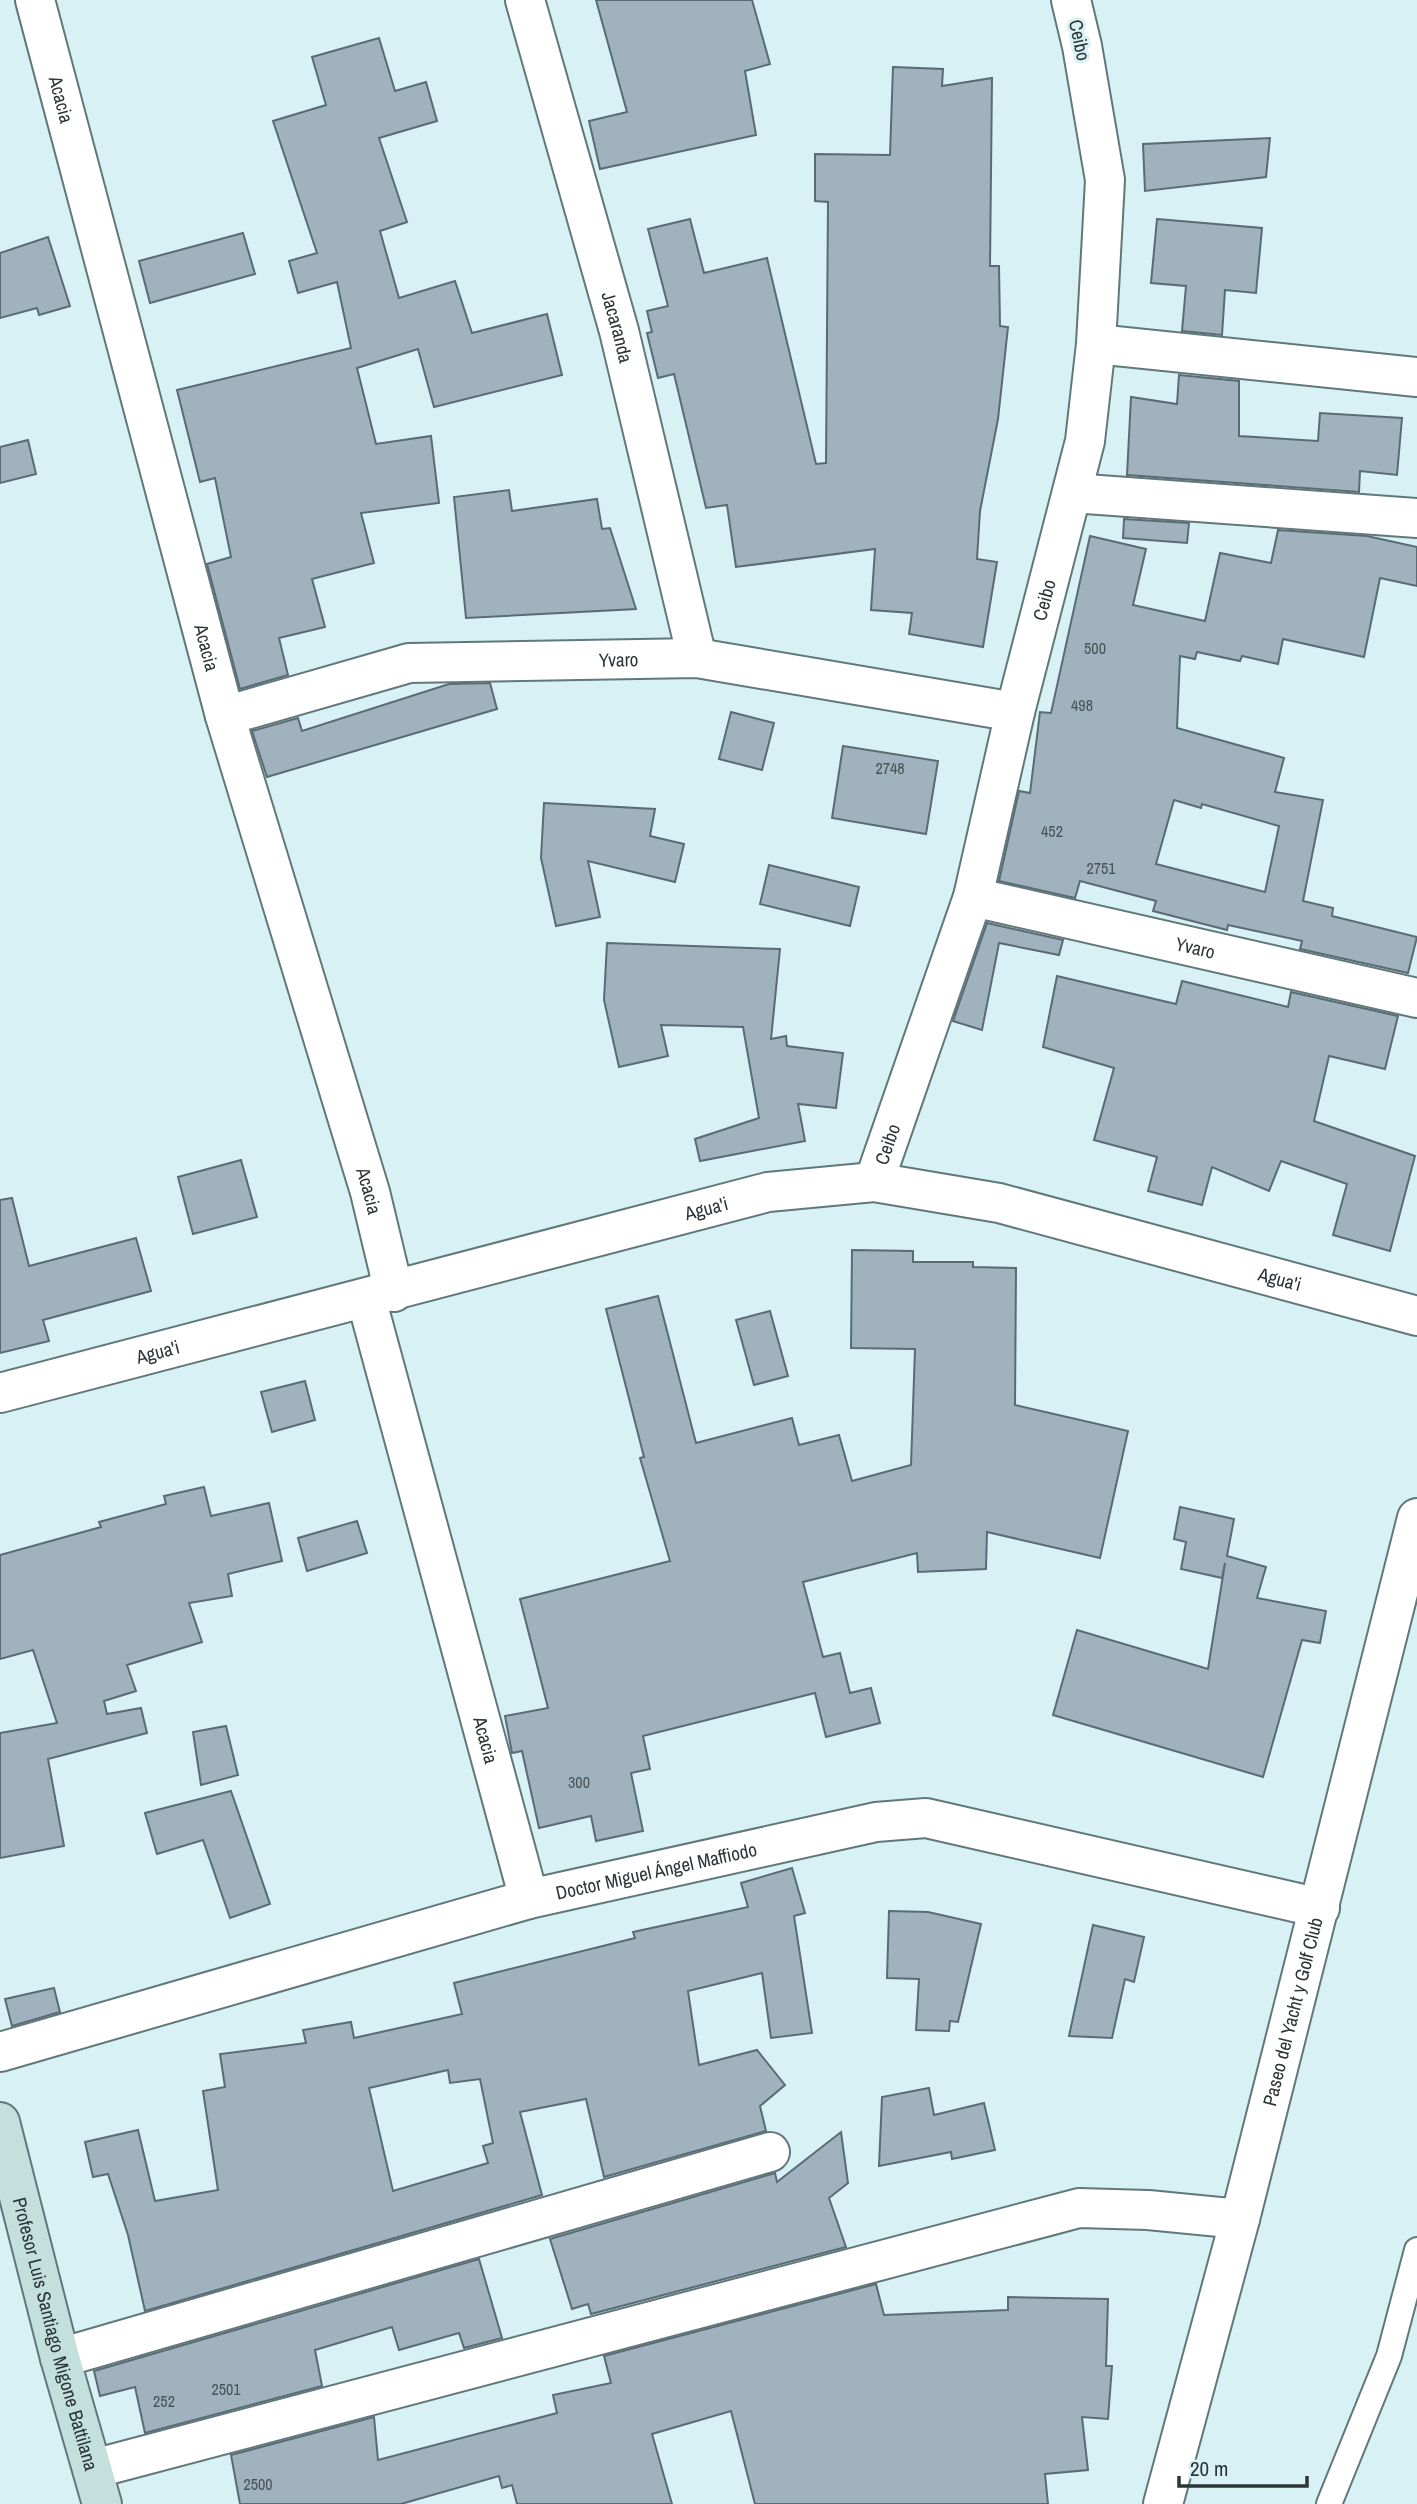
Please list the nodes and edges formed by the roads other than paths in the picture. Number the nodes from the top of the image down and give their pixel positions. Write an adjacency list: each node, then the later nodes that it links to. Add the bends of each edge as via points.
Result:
1 (35, 0): 10 (street, Acacia)
2 (525, 0): 8 (street, Jacaranda, via 619,331)
3 (1071, 0): 4 (street, Ceibo, via 1105,180)
4 (1096, 344): 5 (street); 6 (street, Ceibo, via 1085,441)
5 (1417, 377)
6 (1072, 493): 7 (street); 9 (street, Ceibo)
7 (1417, 518)
8 (697, 658): 9 (street, Yvaro); 10 (street, Yvaro, via 409,663)
9 (1015, 712): 11 (street, Ceibo)
10 (225, 716): 14 (street, Acacia, via 370,1192)
11 (973, 897): 12 (street, Yvaro); 13 (street, Ceibo)
12 (1417, 998)
13 (874, 1182): 14 (street, Agua'i, via 768,1192); 15 (street, Agua'i, via 999,1203)
14 (380, 1295): 16 (street, Agua'i); 18 (street, Acacia)
15 (1417, 1316)
16 (0, 1393)
17 (1417, 1518): 19 (street, Paseo del Yacht y Golf Club)
18 (529, 1899): 19 (street, Doctor Miguel Ángel Maffiodo, via 866,1824 926,1818); 20 (street, Doctor Miguel Ángel Maffiodo)
19 (1320, 1908): 23 (street, Paseo del Yacht y Golf Club)
20 (0, 2053)
21 (0, 2122): 25 (main road, Profesor Luis Santiago Migone Battilana)
22 (770, 2152): 25 (street)
23 (1240, 2219): 26 (street, via 1079,2208); 27 (street, Paseo del Yacht y Golf Club)
24 (1417, 2250): 28 (lane, via 1390,2356)
25 (60, 2358): 26 (main road, Profesor Luis Santiago Migone Battilana)
26 (98, 2486)
27 (1163, 2504)
28 (1329, 2504)

